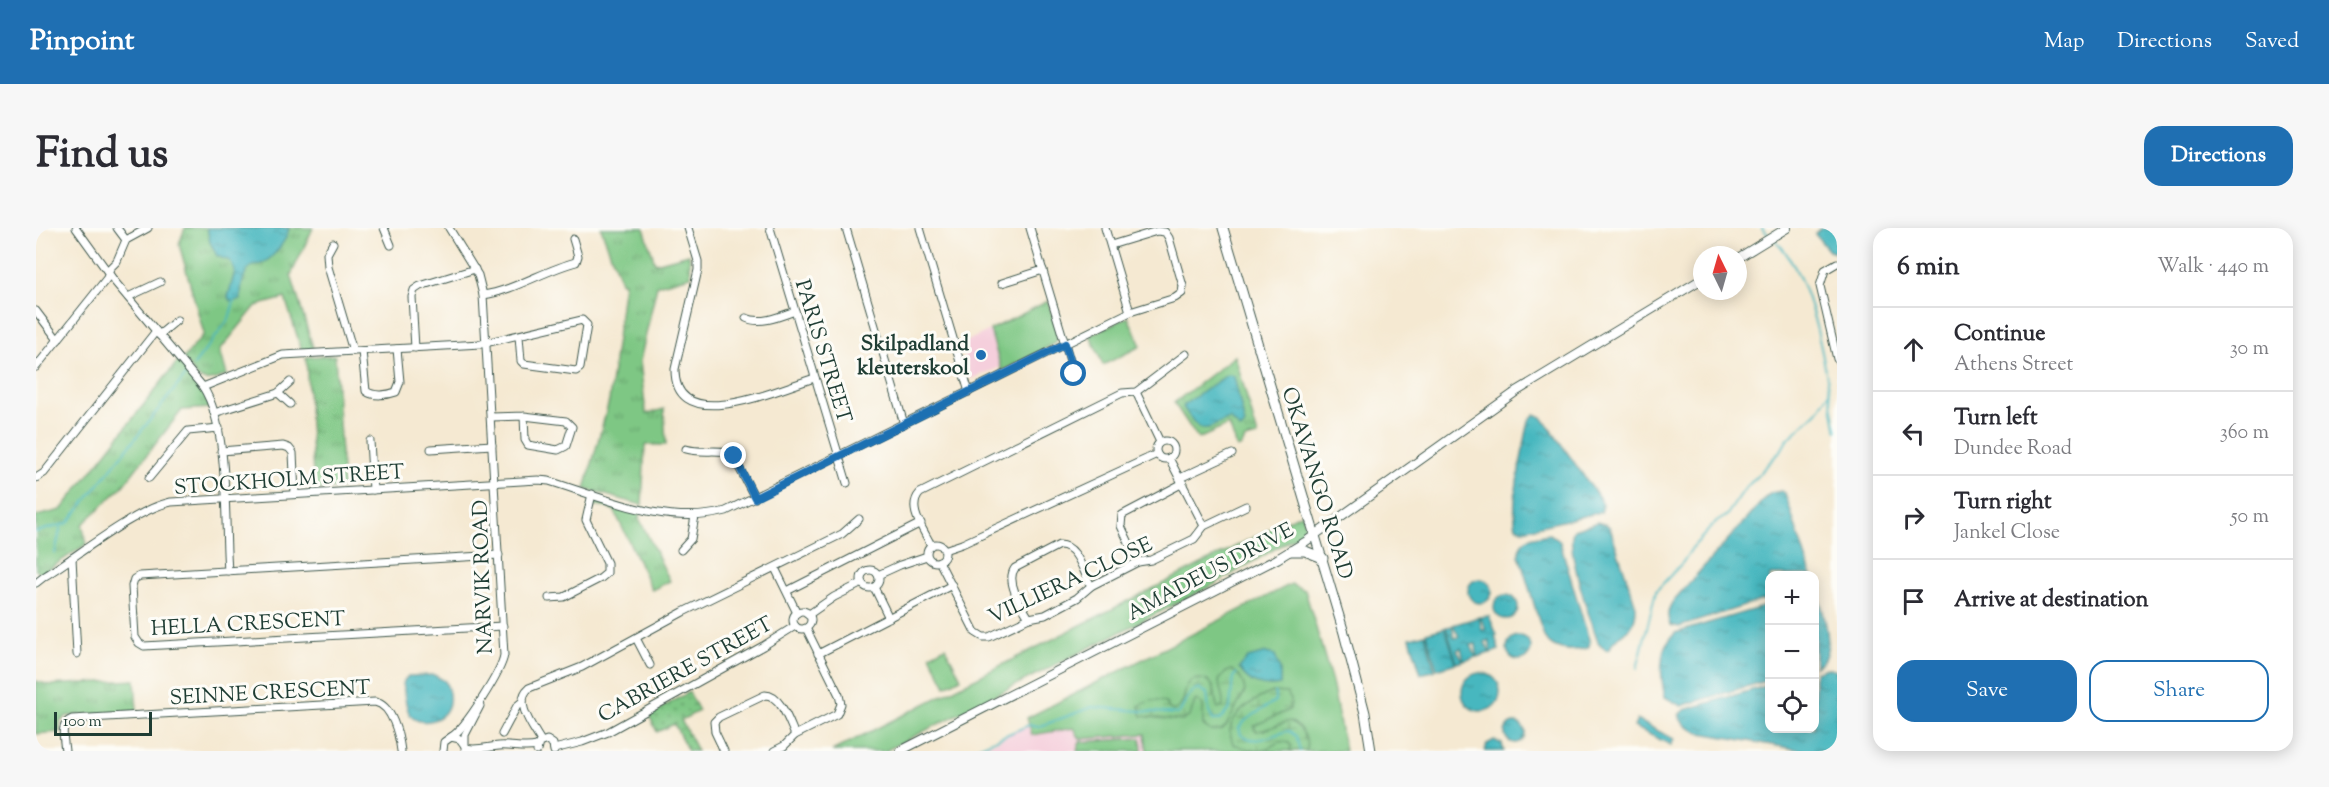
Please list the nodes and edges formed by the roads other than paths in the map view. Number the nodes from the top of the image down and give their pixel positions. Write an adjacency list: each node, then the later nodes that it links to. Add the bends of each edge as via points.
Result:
1 (76, 228): 23 (street)
2 (117, 228): 15 (street)
3 (148, 228): 15 (street)
4 (384, 228): 17 (street)
5 (449, 228): 21 (street, NARVIK ROAD)
6 (688, 228): 47 (street, via 698,267 675,369 683,397 724,405)
7 (770, 228): 30 (street, PARIS STREET)
8 (846, 228): 57 (street)
9 (920, 228): 50 (street)
10 (1030, 228): 22 (street)
11 (1106, 228): 18 (street)
12 (1223, 228): 84 (main road, OKAVANGO ROAD)
13 (1783, 230): 19 (street)
14 (573, 239): 27 (street, via 576,262)
15 (126, 240): 23 (street)
16 (333, 243): 41 (street, via 327,254 328,267)
17 (391, 245)
18 (1111, 245): 31 (street); 31 (street, STOCKHOLM STREET, via 1160,231 1169,238 1183,291 1175,298)
19 (1747, 252)
20 (1837, 262): 44 (street, via 1823,273 1820,286)
21 (475, 269): 27 (street, NARVIK ROAD); 39 (street, via 414,290)
22 (1043, 270): 25 (street); 38 (street)
23 (108, 273): 28 (street); 36 (street)
24 (160, 282): 28 (street)
25 (1002, 282)
26 (1693, 284): 84 (street, AMADEUS DRIVE, via 1517,392)
27 (483, 295): 37 (street, NARVIK ROAD)
28 (128, 297): 34 (street)
29 (36, 311): 36 (street)
30 (795, 311): 32 (street, via 762,320); 47 (street, PARIS STREET)
31 (1131, 312): 38 (street, STOCKHOLM STREET)
32 (746, 318)
33 (177, 320): 34 (street)
34 (158, 333): 49 (street); 69 (street)
35 (519, 336): 35 (street, via 584,321 587,325 580,368 576,371 524,364); 37 (street)
36 (58, 340): 45 (street)
37 (486, 343): 39 (street); 56 (street, NARVIK ROAD)
38 (1065, 344): 46 (street); 50 (street, STOCKHOLM STREET)
39 (415, 348): 40 (street)
40 (398, 349): 42 (street); 42 (street, via 396,392 372,395 366,391)
41 (353, 351): 42 (street); 49 (street, via 280,356)
42 (362, 351)
43 (1186, 354): 51 (street)
44 (1837, 360)
45 (36, 368)
46 (1074, 374)
47 (815, 378): 67 (street, PARIS STREET)
48 (290, 382): 52 (street)
49 (203, 387): 54 (street)
50 (969, 392): 57 (street, STOCKHOLM STREET)
51 (1136, 392): 60 (street); 82 (street, via 1122,393 920,493 913,507)
52 (278, 393): 53 (street); 54 (street)
53 (290, 404)
54 (214, 413): 58 (street)
55 (524, 416): 55 (street, via 569,423 571,431 566,446 558,450 528,445); 56 (street)
56 (491, 417): 61 (street, NARVIK ROAD)
57 (904, 424): 67 (street, STOCKHOLM STREET)
58 (219, 428): 64 (street); 70 (street, via 188,431)
59 (370, 441): 74 (street)
60 (1160, 442): 65 (street); 68 (street, via 1172,446)
61 (492, 445): 62 (street); 72 (street, NARVIK ROAD)
62 (431, 449)
63 (686, 449): 78 (street, via 732,454)
64 (221, 451): 75 (street, via 289,448 293,453); 77 (street)
65 (1157, 454): 68 (street); 87 (street)
66 (1232, 454): 71 (street)
67 (839, 456): 73 (street, PARIS STREET); 78 (street, STOCKHOLM STREET)
68 (1169, 458): 71 (street)
69 (36, 478)
70 (150, 478)
71 (1181, 480): 83 (street); 94 (street, via 1122,514 1120,526)
72 (495, 483): 74 (street, STOCKHOLM STREET); 76 (street, STOCKHOLM STREET, via 542,480); 89 (street, NARVIK ROAD)
73 (847, 483)
74 (373, 490): 75 (street, STOCKHOLM STREET)
75 (295, 494): 77 (street, STOCKHOLM STREET)
76 (592, 495): 80 (street, STOCKHOLM STREET, via 647,510); 104 (street, via 586,520 607,563 606,573 564,597)
77 (224, 498): 91 (street, STOCKHOLM STREET, via 163,504); 96 (street)
78 (755, 498): 80 (street, STOCKHOLM STREET, via 726,511)
79 (1246, 506): 83 (street, VILLIERA CLOSE)
80 (695, 516): 86 (street, via 691,539)
81 (859, 519): 95 (street, via 842,534)
82 (921, 523): 85 (street); 103 (street)
83 (1204, 526): 94 (street, VILLIERA CLOSE, via 1194,538 1151,560)
84 (1316, 534): 88 (street, AMADEUS DRIVE); 92 (main road, OKAVANGO ROAD)
85 (931, 545): 87 (street); 90 (street)
86 (681, 550)
87 (944, 550): 93 (street)
88 (1290, 551): 92 (main road, via 1305,551); 130 (street, AMADEUS DRIVE)
89 (499, 555): 96 (street, HELLA CRESCENT); 109 (street, NARVIK ROAD)
90 (927, 556): 93 (street, via 931,561); 97 (street)
91 (72, 558): 99 (street, STOCKHOLM STREET); 113 (street)
92 (1323, 558): 131 (main road, OKAVANGO ROAD, via 1353,663)
93 (939, 561): 100 (street, VILLIERA CLOSE)
94 (1138, 562): 101 (street, VILLIERA CLOSE)
95 (775, 568): 103 (street); 112 (street)
96 (228, 571): 109 (street, HELLA CRESCENT, via 136,578 132,586 137,641 147,646)
97 (878, 575): 98 (street, via 866,572); 102 (street, via 879,582)
98 (862, 583): 102 (street, via 867,588); 106 (street)
99 (36, 584)
100 (952, 585): 107 (street); 108 (street, VILLIERA CLOSE, via 980,636 993,636)
101 (1091, 586): 108 (street, VILLIERA CLOSE, via 1045,615); 108 (street, via 1073,550 1059,545 1011,573)
102 (874, 587): 107 (street)
103 (786, 591): 105 (street)
104 (549, 598)
105 (797, 612): 106 (street); 110 (street)
106 (808, 615): 111 (street)
107 (889, 618): 114 (street)
108 (1029, 618)
109 (503, 626): 116 (street, NARVIK ROAD, via 503,660)
110 (795, 626): 111 (street); 124 (street, CABRIERE STREET, via 608,732)
111 (806, 628): 114 (street)
112 (636, 638): 115 (street); 117 (street, via 582,668 529,688)
113 (77, 654)
114 (818, 654): 119 (street, via 839,695 840,709)
115 (650, 664)
116 (481, 701): 120 (street, NARVIK ROAD); 122 (street, NARVIK ROAD, via 465,735)
117 (523, 701): 118 (street); 121 (street)
118 (502, 734)
119 (795, 735): 128 (street, via 776,699 765,695 714,722); 129 (street)
120 (452, 737): 122 (street, via 460,739); 127 (street, NARVIK ROAD, via 444,742)
121 (539, 746): 123 (street); 124 (street, via 549,741)
122 (465, 748): 123 (street)
123 (487, 750)
124 (554, 750)
125 (65, 751): 126 (street, SEINNE CRESCENT, via 64,726 70,719 375,702 388,710)
126 (401, 751)
127 (443, 751)
128 (724, 751)
129 (774, 751)
130 (900, 751)
131 (1371, 751)

